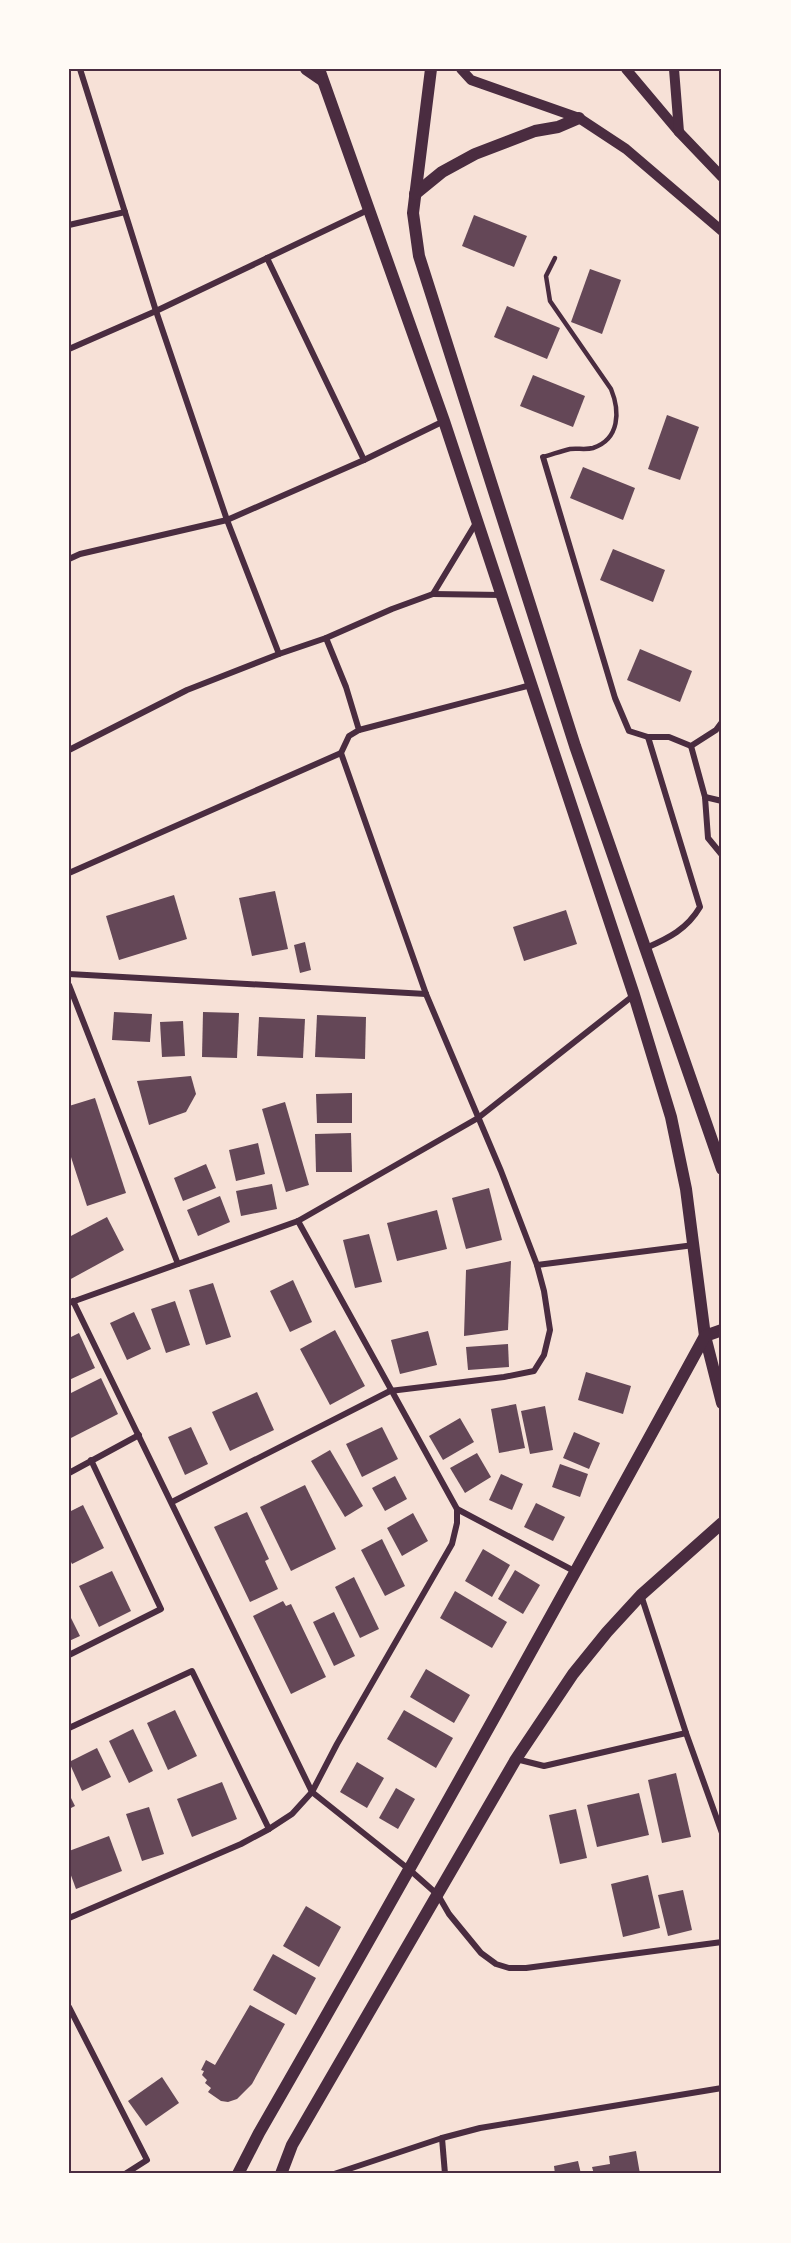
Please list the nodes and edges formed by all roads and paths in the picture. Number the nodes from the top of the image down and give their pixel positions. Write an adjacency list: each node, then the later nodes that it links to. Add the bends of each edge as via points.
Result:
1 (80, 69): 13 (street)
2 (306, 69): 7 (main road)
3 (431, 69): 11 (main road)
4 (461, 69): 8 (street, via 471,80)
5 (626, 69): 9 (street)
6 (674, 69): 9 (street)
7 (320, 75): 12 (main road)
8 (579, 118): 11 (main road, via 475,154 442,172); 15 (street, via 626,149)
9 (679, 132): 10 (street)
10 (722, 177)
11 (415, 194): 43 (main road, via 413,213 419,256 575,746)
12 (370, 209): 16 (street); 20 (main road)
13 (125, 212): 14 (street); 18 (street)
14 (69, 225)
15 (722, 231)
16 (267, 258): 18 (street); 22 (street)
17 (555, 258): 21 (lane, via 546,276 550,301 611,389 617,404 617,422 609,438 593,448 568,449)
18 (156, 311): 19 (street); 23 (street)
19 (69, 349)
20 (444, 421): 22 (street); 24 (main road)
21 (543, 457): 35 (street, via 615,698 629,731)
22 (364, 460): 23 (street)
23 (227, 520): 25 (street); 29 (street)
24 (477, 520): 26 (street); 27 (main road)
25 (69, 558)
26 (433, 594): 27 (street); 28 (street)
27 (502, 595): 30 (main road)
28 (326, 638): 29 (street); 32 (street)
29 (279, 654): 37 (street, via 187,690)
30 (531, 686): 32 (street); 47 (main road)
31 (722, 722): 33 (street)
32 (359, 730): 38 (street, via 349,736)
33 (716, 730): 34 (street); 36 (street)
34 (722, 736)
35 (648, 737): 36 (street, via 669,737); 43 (street, via 700,907 693,920 676,934)
36 (691, 746): 39 (street)
37 (69, 750)
38 (341, 753): 42 (street); 46 (street)
39 (705, 797): 40 (street); 41 (street, via 708,838)
40 (722, 801)
41 (722, 855)
42 (69, 873)
43 (645, 948): 49 (main road)
44 (69, 974): 46 (street)
45 (69, 986): 52 (street)
46 (426, 994): 48 (street)
47 (634, 995): 48 (street); 51 (main road, via 671,1118)
48 (478, 1118): 50 (street); 53 (street)
49 (722, 1169)
50 (298, 1221): 52 (street); 57 (street)
51 (694, 1245): 53 (street); 56 (main road)
52 (178, 1264): 54 (street)
53 (537, 1265): 57 (street, via 550,1330 544,1355 534,1371)
54 (71, 1302): 59 (street)
55 (722, 1330): 56 (main road)
56 (705, 1336): 58 (main road); 65 (main road)
57 (390, 1391): 62 (street); 63 (street)
58 (722, 1404)
59 (140, 1435): 60 (street); 62 (street)
60 (91, 1460): 61 (street); 67 (street, via 161,1609)
61 (69, 1473)
62 (172, 1502): 71 (street)
63 (456, 1509): 65 (street); 71 (street, via 452,1544)
64 (722, 1523): 66 (main road)
65 (577, 1572): 74 (main road)
66 (641, 1595): 69 (street); 70 (main road, via 573,1674)
67 (69, 1655)
68 (69, 1728): 72 (street, via 192,1671)
69 (686, 1733): 70 (street, via 544,1766); 73 (street)
70 (516, 1760): 75 (main road)
71 (312, 1792): 72 (street, via 292,1814); 74 (street)
72 (269, 1829): 76 (street)
73 (722, 1833)
74 (411, 1870): 75 (street); 82 (main road)
75 (438, 1895): 77 (street, via 482,1953 509,1968); 83 (main road, via 292,2145)
76 (69, 1918)
77 (722, 1942)
78 (69, 2007): 81 (street, via 147,2160)
79 (722, 2088): 80 (street, via 488,2126)
80 (442, 2138): 84 (street); 85 (street)
81 (125, 2174)
82 (238, 2174)
83 (281, 2174)
84 (334, 2174)
85 (445, 2174)

